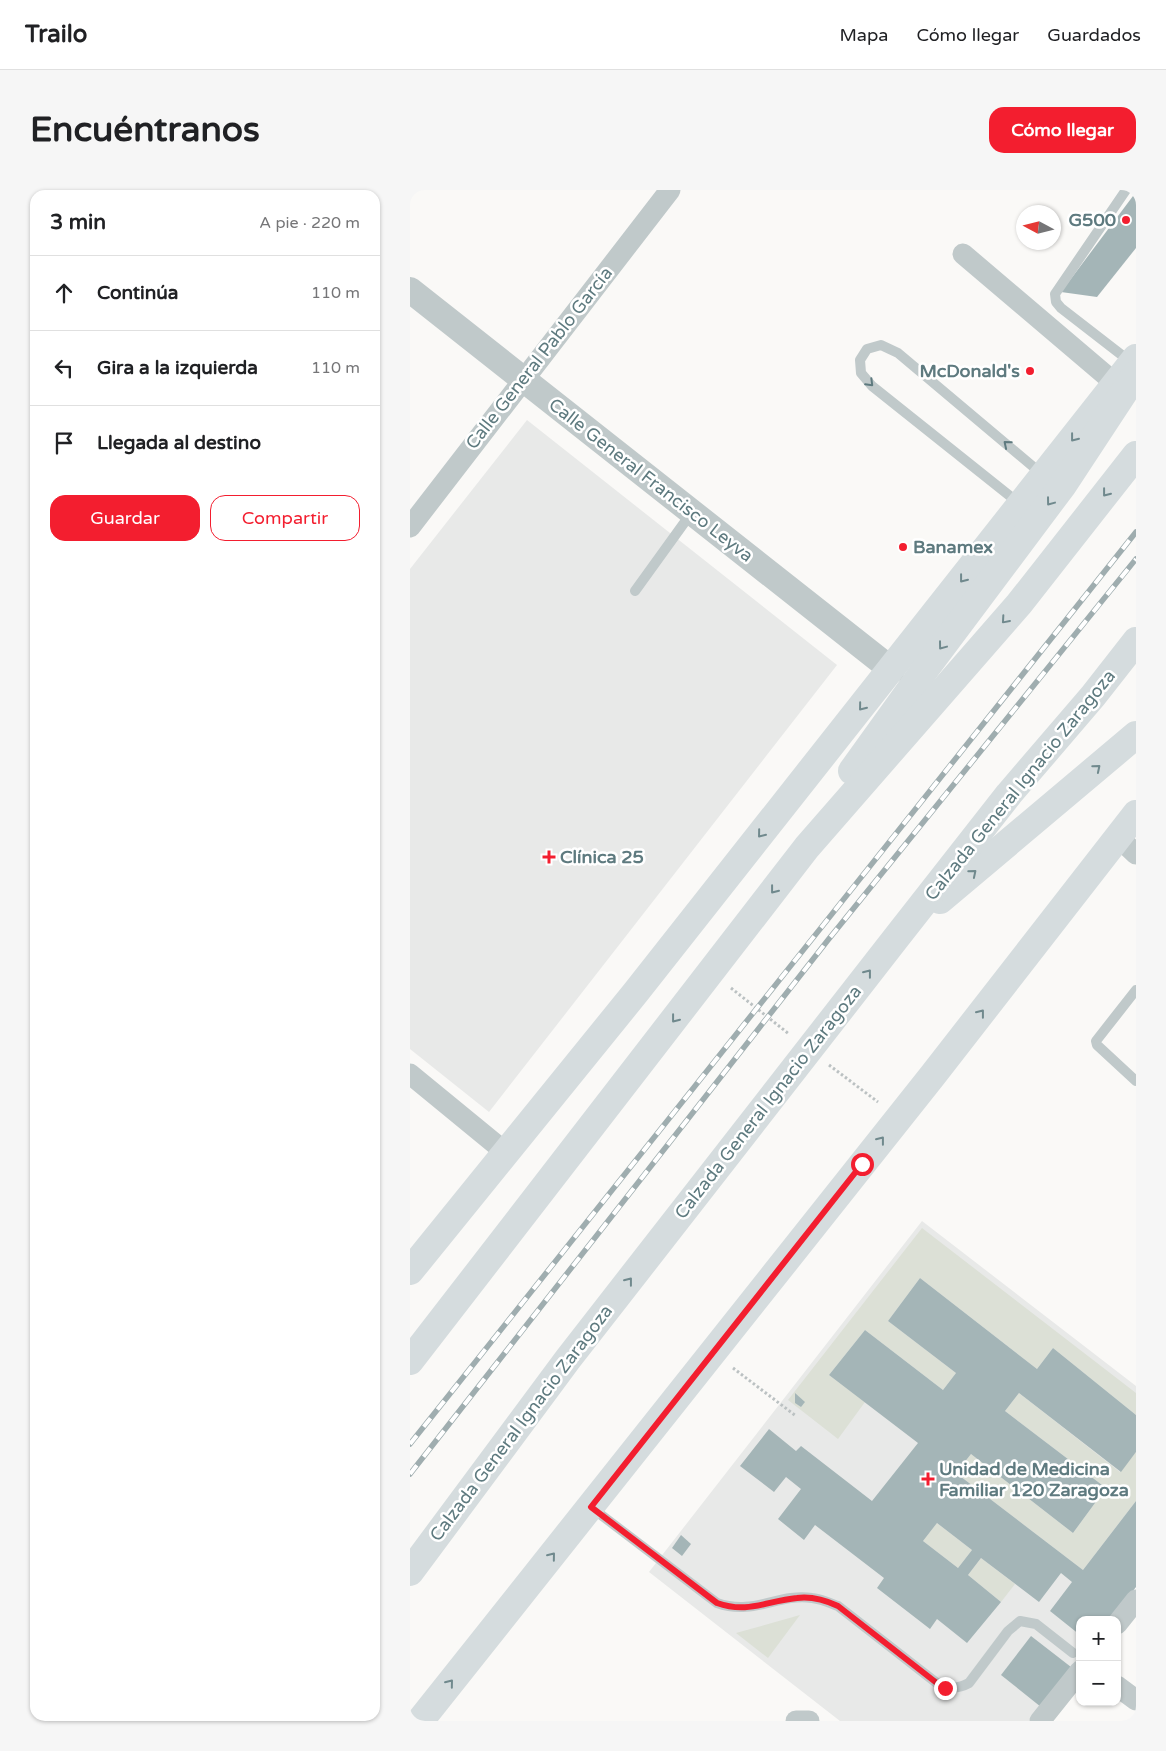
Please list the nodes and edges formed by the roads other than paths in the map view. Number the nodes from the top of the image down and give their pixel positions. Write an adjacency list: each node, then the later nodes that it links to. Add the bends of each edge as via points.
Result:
1 (670, 190): 6 (street, Calle General Pablo García)
2 (1126, 190): 5 (lane, via 1055,294 1061,308)
3 (963, 254): 5 (street)
4 (410, 290): 6 (street, Calle General Francisco Leyva)
5 (1130, 370): 8 (main road, one-way to 8); 18 (main road, one-way to 18, via 1063,485 844,782)
6 (522, 380): 10 (street, Calle General Francisco Leyva); 11 (street, Calle General Pablo García)
7 (1136, 454): 18 (main road, one-way to 18, via 1019,604)
8 (1044, 476): 9 (main road); 9 (lane, one-way to 9, via 898,353 882,345 867,349 860,360 861,374 872,386)
9 (1021, 504): 14 (main road, one-way to 14)
10 (693, 511): 12 (lane); 14 (street, Calle General Francisco Leyva)
11 (410, 527)
12 (635, 591)
13 (1136, 641): 19 (main road, Calzada General Ignacio Zaragoza, via 1009,794)
14 (892, 670): 23 (main road, one-way to 23)
15 (1136, 735): 19 (main road, one-way to 15)
16 (1136, 814): 17 (main road)
17 (1127, 846): 26 (main road, one-way to 17, via 713,1352)
18 (807, 847): 25 (main road, one-way to 25)
19 (896, 938): 27 (main road, Calzada General Ignacio Zaragoza, one-way to 19, via 568,1359)
20 (1136, 990): 22 (lane, via 1096,1045)
21 (410, 1074): 23 (street)
22 (1136, 1081)
23 (505, 1152): 24 (main road)
24 (410, 1271)
25 (410, 1361)
26 (591, 1507): 30 (lane, via 717,1603 745,1609 796,1598 824,1600 838,1606 945,1688 969,1683 1020,1620 1036,1624); 33 (main road, one-way to 26)
27 (410, 1572)
28 (1136, 1600): 29 (street)
29 (1121, 1619)
30 (1076, 1662): 36 (street)
31 (1121, 1689): 32 (street)
32 (1136, 1700)
33 (420, 1721)
34 (796, 1721): 35 (street)
35 (809, 1721)
36 (1040, 1721)

